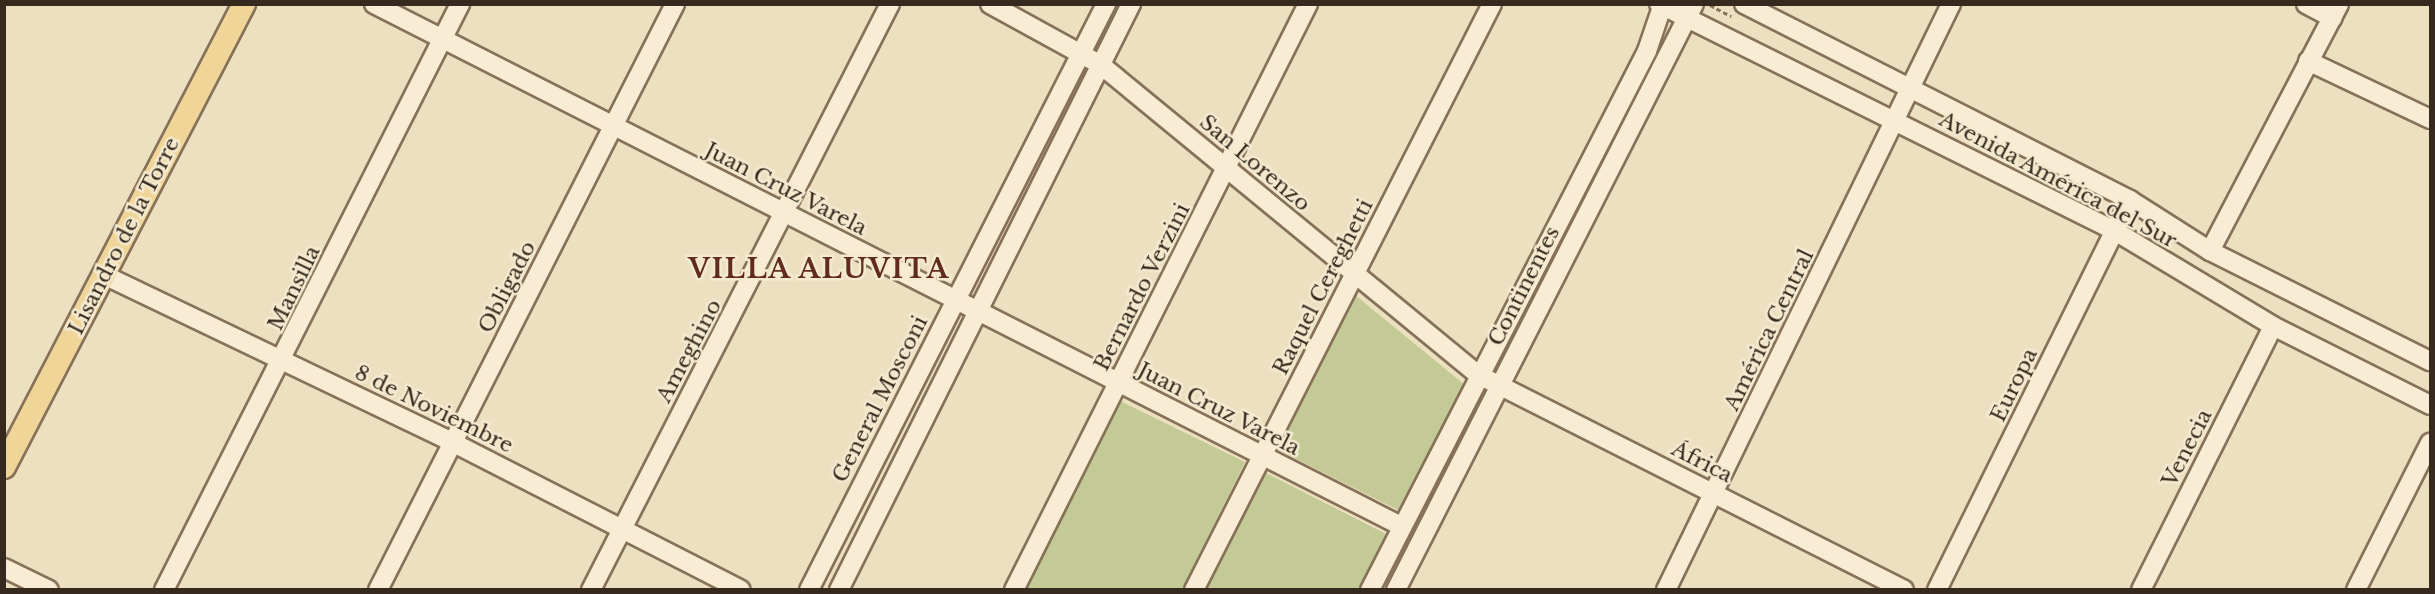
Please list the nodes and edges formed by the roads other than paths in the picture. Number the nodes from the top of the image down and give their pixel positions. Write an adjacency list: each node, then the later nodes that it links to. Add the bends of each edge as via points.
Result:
1 (244, 4): 30 (main road, Lisandro de la Torre)
2 (374, 4): 17 (street, Juan Cruz Varela)
3 (460, 4): 17 (street, Mansilla)
4 (675, 4): 24 (street, Obligado)
5 (890, 4): 27 (street, Ameghino)
6 (990, 4): 18 (street, San Lorenzo)
7 (1106, 4): 18 (street, General Mosconi)
8 (1131, 4): 20 (street)
9 (1308, 4): 25 (street, Bernardo Verzini)
10 (1492, 4): 31 (street, Raquel Cereghetti)
11 (1744, 4): 21 (street, Avenida América del Sur)
12 (1951, 4): 21 (street, América Central)
13 (2306, 4): 15 (street)
14 (1662, 5): 16 (street, Avenida América del Sur); 37 (street, Continentes, via 1647,51)
15 (2335, 11): 19 (street)
16 (1690, 12): 23 (street, Avenida América del Sur); 39 (street, Continentes)
17 (442, 40): 24 (street, Juan Cruz Varela); 35 (street, Mansilla)
18 (1082, 52): 20 (street, San Lorenzo); 32 (street, General Mosconi)
19 (2308, 61): 22 (street); 29 (street)
20 (1101, 65): 25 (street, San Lorenzo); 33 (street)
21 (1907, 88): 23 (street, América Central); 26 (street, Avenida América del Sur)
22 (2430, 119)
23 (1897, 122): 28 (street, Avenida América del Sur); 45 (street, América Central)
24 (614, 124): 27 (street, Juan Cruz Varela); 41 (street, Obligado)
25 (1227, 170): 31 (street, San Lorenzo); 38 (street, Bernardo Verzini)
26 (2130, 200): 28 (street, Europa); 29 (street, Avenida América del Sur)
27 (786, 215): 32 (street, Juan Cruz Varela); 47 (street, Ameghino)
28 (2115, 231): 34 (street, Avenida América del Sur); 62 (street, Europa)
29 (2210, 250): 36 (street, Avenida América del Sur)
30 (104, 275): 35 (street, 8 de Noviembre); 44 (main road, Lisandro de la Torre)
31 (1356, 275): 37 (street, San Lorenzo); 43 (street, Raquel Cereghetti)
32 (954, 301): 33 (street, Juan Cruz Varela); 54 (street, General Mosconi)
33 (978, 312): 38 (street, Juan Cruz Varela); 55 (street)
34 (2273, 326): 40 (street, Avenida América del Sur); 63 (street, Venecia)
35 (283, 361): 41 (street, 8 de Noviembre); 50 (street, Mansilla)
36 (2430, 361)
37 (1479, 375): 39 (street, África); 46 (street, Continentes)
38 (1118, 382): 43 (street, Juan Cruz Varela); 56 (street, Bernardo Verzini)
39 (1498, 386): 45 (street, África); 59 (street, Continentes)
40 (2430, 405)
41 (454, 443): 47 (street, 8 de Noviembre); 51 (street, Obligado)
42 (2430, 443): 64 (street)
43 (1260, 456): 46 (street, Juan Cruz Varela); 57 (street, Raquel Cereghetti)
44 (4, 467)
45 (1714, 494): 60 (street, América Central); 61 (street, África)
46 (1401, 526): 58 (street, Continentes)
47 (623, 528): 52 (street, Ameghino); 53 (street, 8 de Noviembre)
48 (4, 568): 49 (street)
49 (49, 590)
50 (164, 590)
51 (378, 590)
52 (591, 590)
53 (741, 590)
54 (809, 590)
55 (839, 590)
56 (1014, 590)
57 (1194, 590)
58 (1370, 590)
59 (1396, 590)
60 (1666, 590)
61 (1904, 590)
62 (1937, 590)
63 (2141, 590)
64 (2356, 590)

